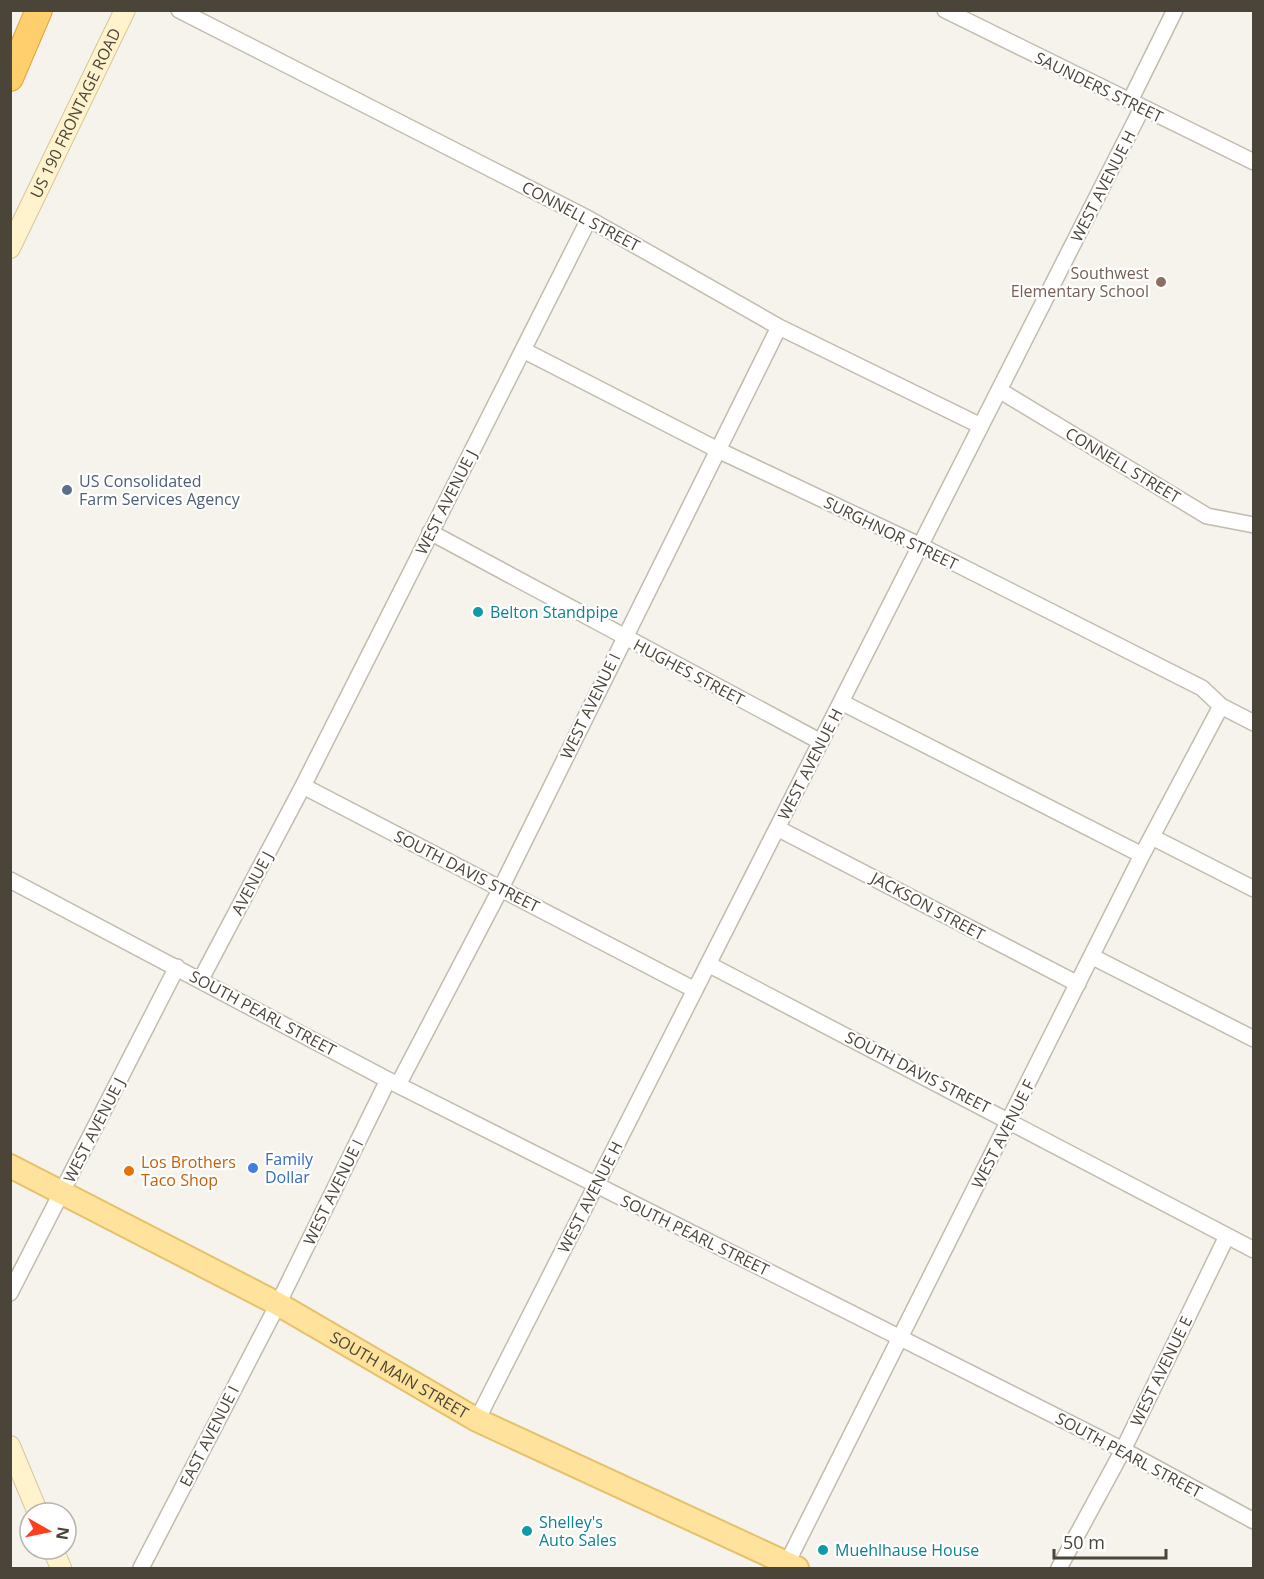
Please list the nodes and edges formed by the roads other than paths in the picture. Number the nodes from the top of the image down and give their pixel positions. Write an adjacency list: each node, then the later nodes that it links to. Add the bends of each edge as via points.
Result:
1 (39, 10): 6 (highway)
2 (125, 10): 10 (main road, US 190 FRONTAGE ROAD)
3 (179, 10): 9 (street, CONNELL STREET)
4 (945, 10): 7 (street, SAUNDERS STREET)
5 (1175, 10): 7 (street, WEST AVENUE H)
6 (10, 78)
7 (1136, 105): 8 (street, SAUNDERS STREET); 13 (street, WEST AVENUE H)
8 (1254, 162)
9 (589, 219): 11 (street, CONNELL STREET); 12 (street, WEST AVENUE J)
10 (10, 248)
11 (779, 327): 14 (street, CONNELL STREET); 15 (street, WEST AVENUE I)
12 (523, 350): 15 (street, SURGHNOR STREET); 17 (street, WEST AVENUE J)
13 (999, 390): 14 (street, WEST AVENUE H); 16 (street, CONNELL STREET, via 1207,516)
14 (981, 426): 18 (street, WEST AVENUE H)
15 (718, 450): 18 (street, SURGHNOR STREET); 19 (street, WEST AVENUE I)
16 (1254, 525)
17 (430, 532): 19 (street, HUGHES STREET); 24 (street, WEST AVENUE J)
18 (921, 546): 20 (street, WEST AVENUE H); 21 (street, SURGHNOR STREET, via 1202,688)
19 (624, 637): 23 (street, HUGHES STREET); 29 (street, WEST AVENUE I)
20 (841, 702): 23 (street, WEST AVENUE H); 27 (street)
21 (1221, 706): 22 (street, SURGHNOR STREET); 26 (street, WEST AVENUE F)
22 (1254, 723)
23 (821, 742): 25 (street, WEST AVENUE H)
24 (303, 786): 29 (street, SOUTH DAVIS STREET); 34 (street, AVENUE J)
25 (777, 828): 32 (street, WEST AVENUE H); 35 (street, JACKSON STREET)
26 (1152, 837): 27 (street, WEST AVENUE F); 30 (street)
27 (1142, 855): 31 (street, WEST AVENUE F)
28 (10, 880): 33 (street, SOUTH PEARL STREET)
29 (501, 888): 36 (street, SOUTH DAVIS STREET); 38 (street, WEST AVENUE I)
30 (1254, 889)
31 (1093, 957): 35 (street, WEST AVENUE F); 37 (street)
32 (708, 964): 36 (street, WEST AVENUE H); 39 (street, SOUTH DAVIS STREET)
33 (177, 968): 34 (street, SOUTH PEARL STREET); 42 (street, WEST AVENUE J)
34 (201, 980): 38 (street, SOUTH PEARL STREET)
35 (1078, 984): 39 (street, WEST AVENUE F)
36 (695, 990): 41 (street, WEST AVENUE H)
37 (1254, 1039)
38 (393, 1082): 41 (street, SOUTH PEARL STREET); 46 (street, WEST AVENUE I)
39 (1010, 1120): 43 (street, SOUTH DAVIS STREET); 47 (street, WEST AVENUE F)
40 (10, 1166): 42 (main road, SOUTH MAIN STREET)
41 (596, 1186): 47 (street, SOUTH PEARL STREET); 48 (street, WEST AVENUE H)
42 (61, 1194): 45 (street, WEST AVENUE J); 46 (main road, SOUTH MAIN STREET)
43 (1227, 1236): 44 (street, SOUTH DAVIS STREET); 50 (street, WEST AVENUE E)
44 (1254, 1250)
45 (10, 1293)
46 (278, 1304): 48 (main road, SOUTH MAIN STREET); 54 (street, EAST AVENUE I)
47 (899, 1337): 50 (street, SOUTH PEARL STREET); 53 (street, WEST AVENUE F)
48 (477, 1420): 53 (main road, SOUTH MAIN STREET)
49 (10, 1446): 51 (main road)
50 (1123, 1450): 52 (street, SOUTH PEARL STREET); 55 (street, WEST AVENUE E)
51 (33, 1501)
52 (1254, 1521)
53 (792, 1566)
54 (141, 1569)
55 (1059, 1569)

